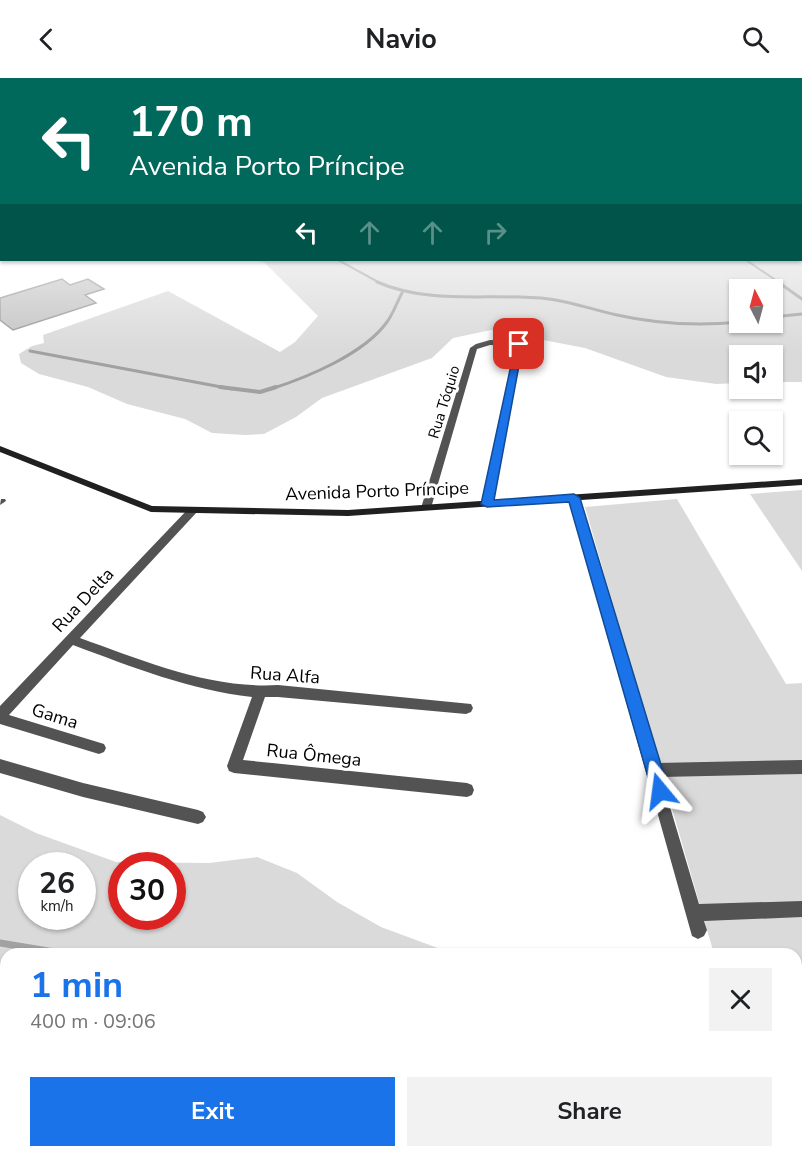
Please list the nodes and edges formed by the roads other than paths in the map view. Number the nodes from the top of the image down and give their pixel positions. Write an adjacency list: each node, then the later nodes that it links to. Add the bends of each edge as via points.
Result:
1 (0, 449): 6 (street, Avenida Porto Príncipe, via 151,509)
2 (802, 482): 3 (street, Avenida Porto Príncipe)
3 (574, 498): 4 (street, Avenida Porto Príncipe); 14 (street)
4 (487, 504): 5 (street, Avenida Porto Príncipe); 5 (street, Rua Tóquio, via 519,344 492,343 474,348)
5 (426, 508): 6 (street, Avenida Porto Príncipe, via 348,513)
6 (193, 510): 7 (street, Rua Delta)
7 (73, 640): 8 (street, Rua Alfa, via 165,672); 10 (street, Rua Delta)
8 (260, 694): 9 (street, Rua Alfa, via 278,691); 15 (street, Rua Ômega, via 234,766)
9 (466, 708)
10 (0, 716): 11 (street, Gama)
11 (99, 748)
12 (0, 766): 16 (street)
13 (802, 767): 14 (street)
14 (654, 770): 18 (street)
15 (467, 790)
16 (198, 817)
17 (802, 909): 18 (street)
18 (694, 913): 19 (street)
19 (699, 930)

